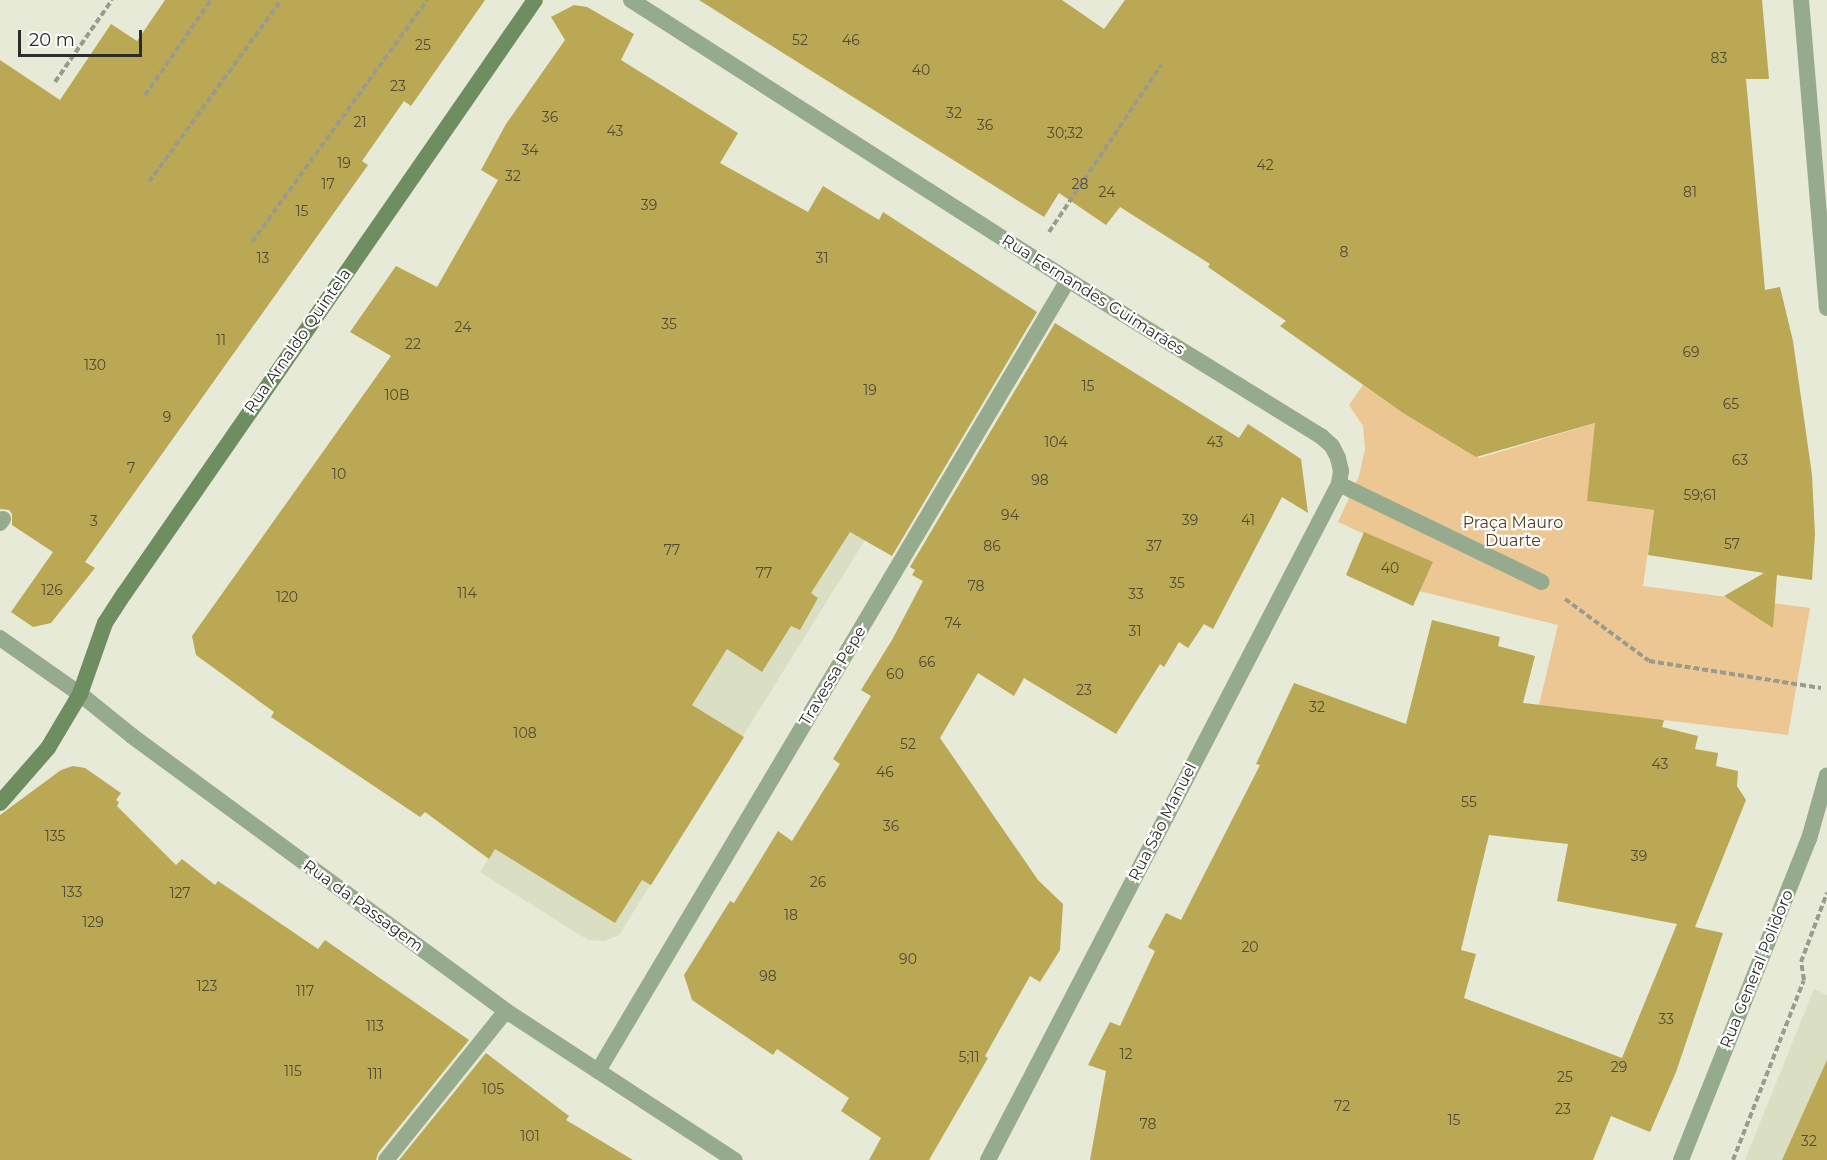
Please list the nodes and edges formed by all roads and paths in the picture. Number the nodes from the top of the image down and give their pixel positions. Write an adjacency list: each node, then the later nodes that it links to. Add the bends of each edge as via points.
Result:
1 (112, 0): 9 (path)
2 (211, 0): 10 (path)
3 (281, 0): 11 (path)
4 (427, 0): 12 (path)
5 (535, 0): 20 (main road, Rua Arnaldo Quintela, via 105,622)
6 (631, 0): 13 (street, Rua Fernandes Guimarães)
7 (1801, 0): 15 (street)
8 (1162, 64): 13 (path)
9 (55, 82)
10 (145, 94)
11 (149, 182)
12 (252, 242)
13 (1031, 257): 14 (street, Rua Fernandes Guimarães)
14 (1068, 280): 16 (street, Rua Fernandes Guimarães, via 1322,438 1338,458); 25 (street, Travessa Pepe)
15 (1827, 308)
16 (1338, 484): 17 (street); 28 (street, Rua São Manuel)
17 (1542, 582): 19 (path, via 1649,661)
18 (0, 638): 20 (street, Rua da Passagem)
19 (1821, 688)
20 (80, 694): 22 (main road, Rua Arnaldo Quintela, via 48,748); 24 (street, Rua da Passagem)
21 (1827, 775): 29 (street, Rua General Polidoro, via 1809,839)
22 (0, 803)
23 (1827, 893): 30 (path, via 1801,962 1804,980 1795,1007)
24 (506, 1011): 25 (street, Rua da Passagem); 26 (street)
25 (598, 1071): 27 (street, Rua da Passagem)
26 (386, 1160)
27 (735, 1160)
28 (988, 1160)
29 (1681, 1160)
30 (1733, 1160)

